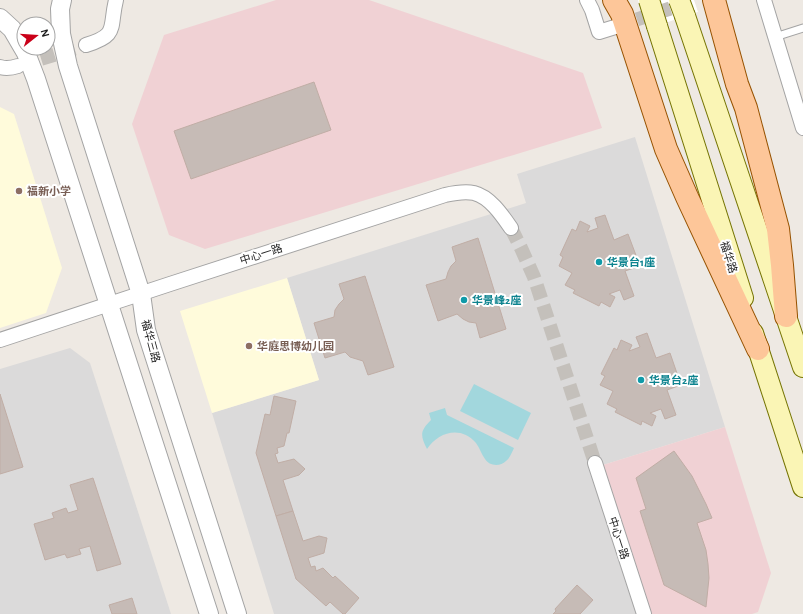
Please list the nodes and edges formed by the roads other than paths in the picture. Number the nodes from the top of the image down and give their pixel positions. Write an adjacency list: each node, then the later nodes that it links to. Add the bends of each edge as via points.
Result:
1 (62, 0): 18 (street, 福华三路, via 61,34 68,66)
2 (116, 0): 13 (street, via 110,32 101,40)
3 (587, 0): 10 (street, via 600,32)
4 (614, 0): 23 (main road, via 622,14 666,149)
5 (649, 0): 23 (main road, 福华路, bridge)
6 (714, 0): 20 (main road, via 778,228)
7 (764, 0): 12 (street)
8 (682, 8): 20 (main road)
9 (0, 18): 19 (street, via 12,29 26,53 36,79)
10 (615, 27)
11 (803, 28): 12 (lane)
12 (775, 36): 16 (street)
13 (86, 45)
14 (18, 66): 15 (street)
15 (0, 67)
16 (803, 128)
17 (511, 228): 18 (street, 中心一路, via 487,200 474,193 460,192)
18 (141, 294): 19 (street, 中心一路); 28 (street, 福华三路, via 146,330)
19 (109, 304): 22 (street, 中心一路); 27 (street)
20 (786, 316): 21 (main road)
21 (798, 336): 24 (main road)
22 (0, 340)
23 (758, 349): 26 (main road, 福华路)
24 (803, 367)
25 (595, 463): 29 (street, 中心一路)
26 (803, 487)
27 (209, 614)
28 (238, 614)
29 (644, 614)

